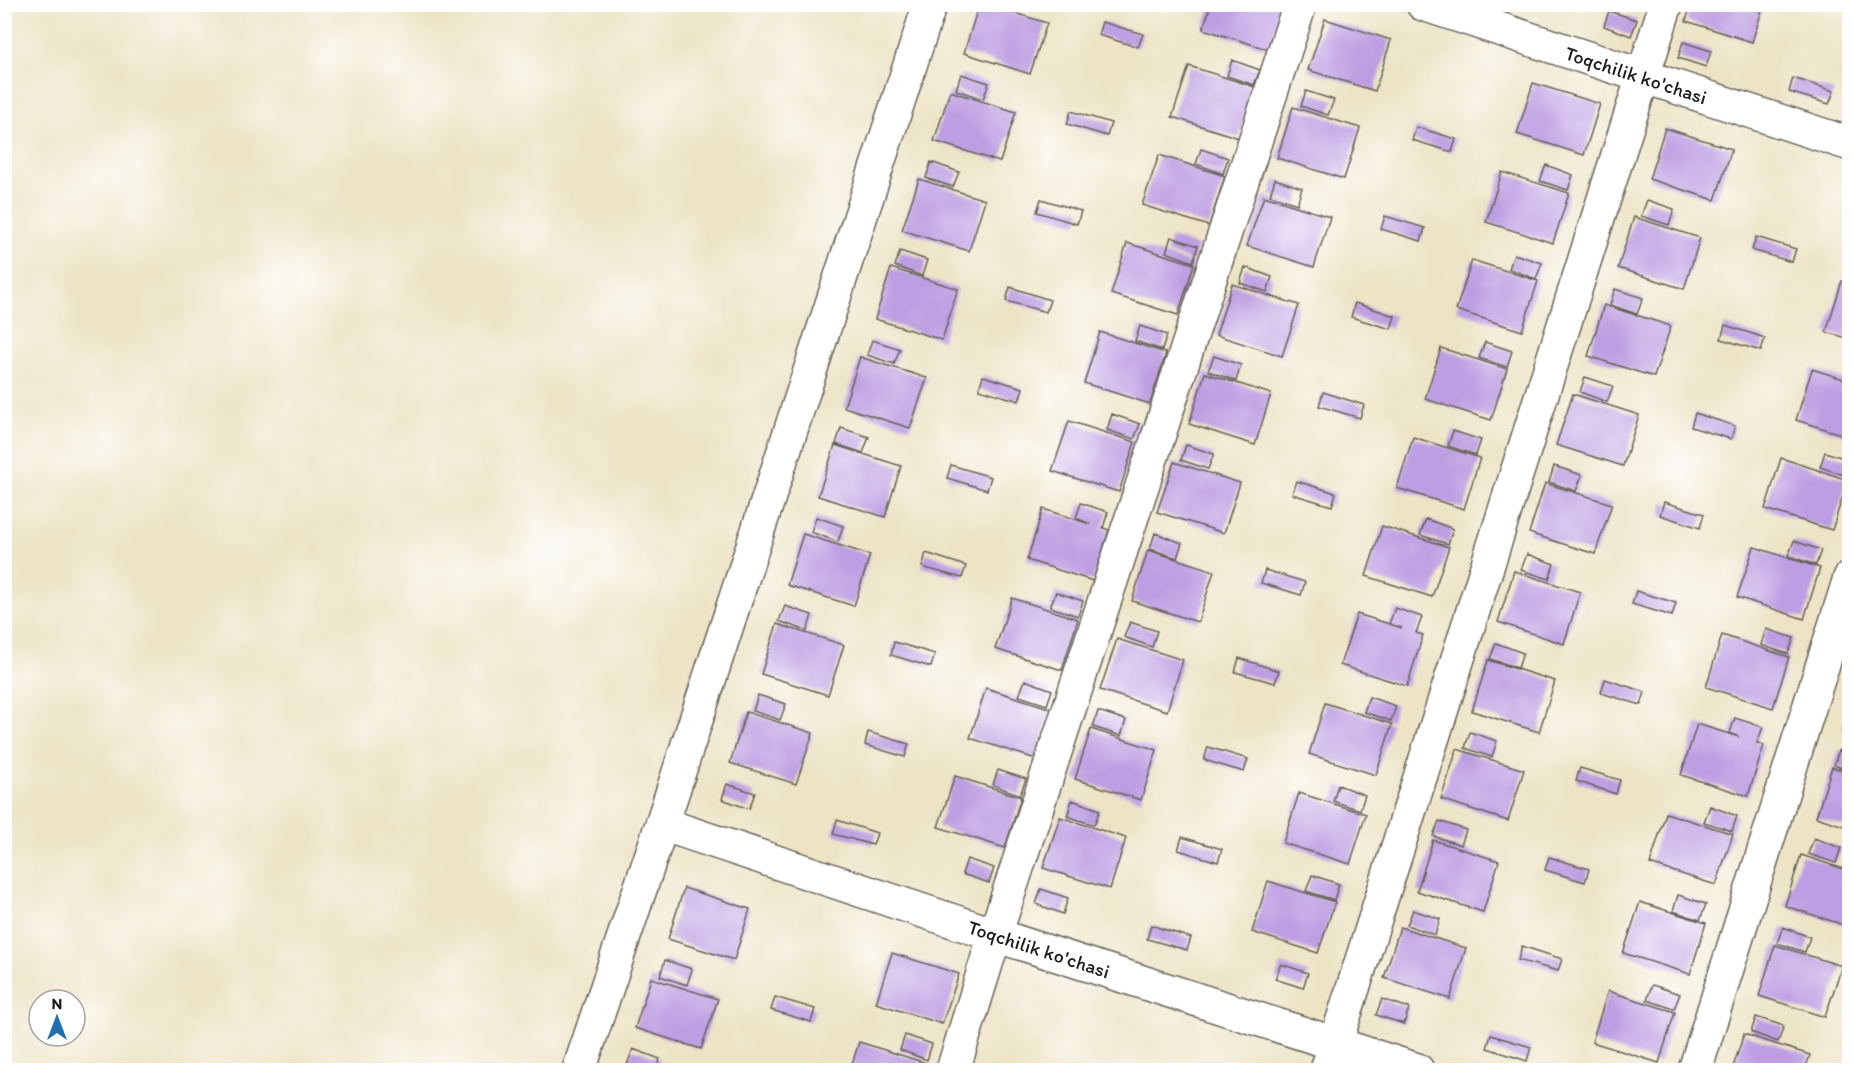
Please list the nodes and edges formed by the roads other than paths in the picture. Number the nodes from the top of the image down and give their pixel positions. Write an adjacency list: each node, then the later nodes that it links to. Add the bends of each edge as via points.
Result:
1 (930, 4): 8 (street)
2 (1300, 4): 9 (street)
3 (1423, 4): 5 (street, Toqchilik ko'chasi)
4 (1666, 4): 5 (street)
5 (1642, 77): 6 (street, Toqchilik ko'chasi); 10 (street)
6 (1850, 144)
7 (1850, 578): 14 (street)
8 (663, 824): 9 (street, Toqchilik ko'chasi); 11 (street)
9 (995, 935): 10 (street, Toqchilik ko'chasi); 12 (street)
10 (1331, 1057): 13 (street, Toqchilik ko'chasi)
11 (579, 1071)
12 (953, 1071)
13 (1416, 1071)
14 (1695, 1071)

